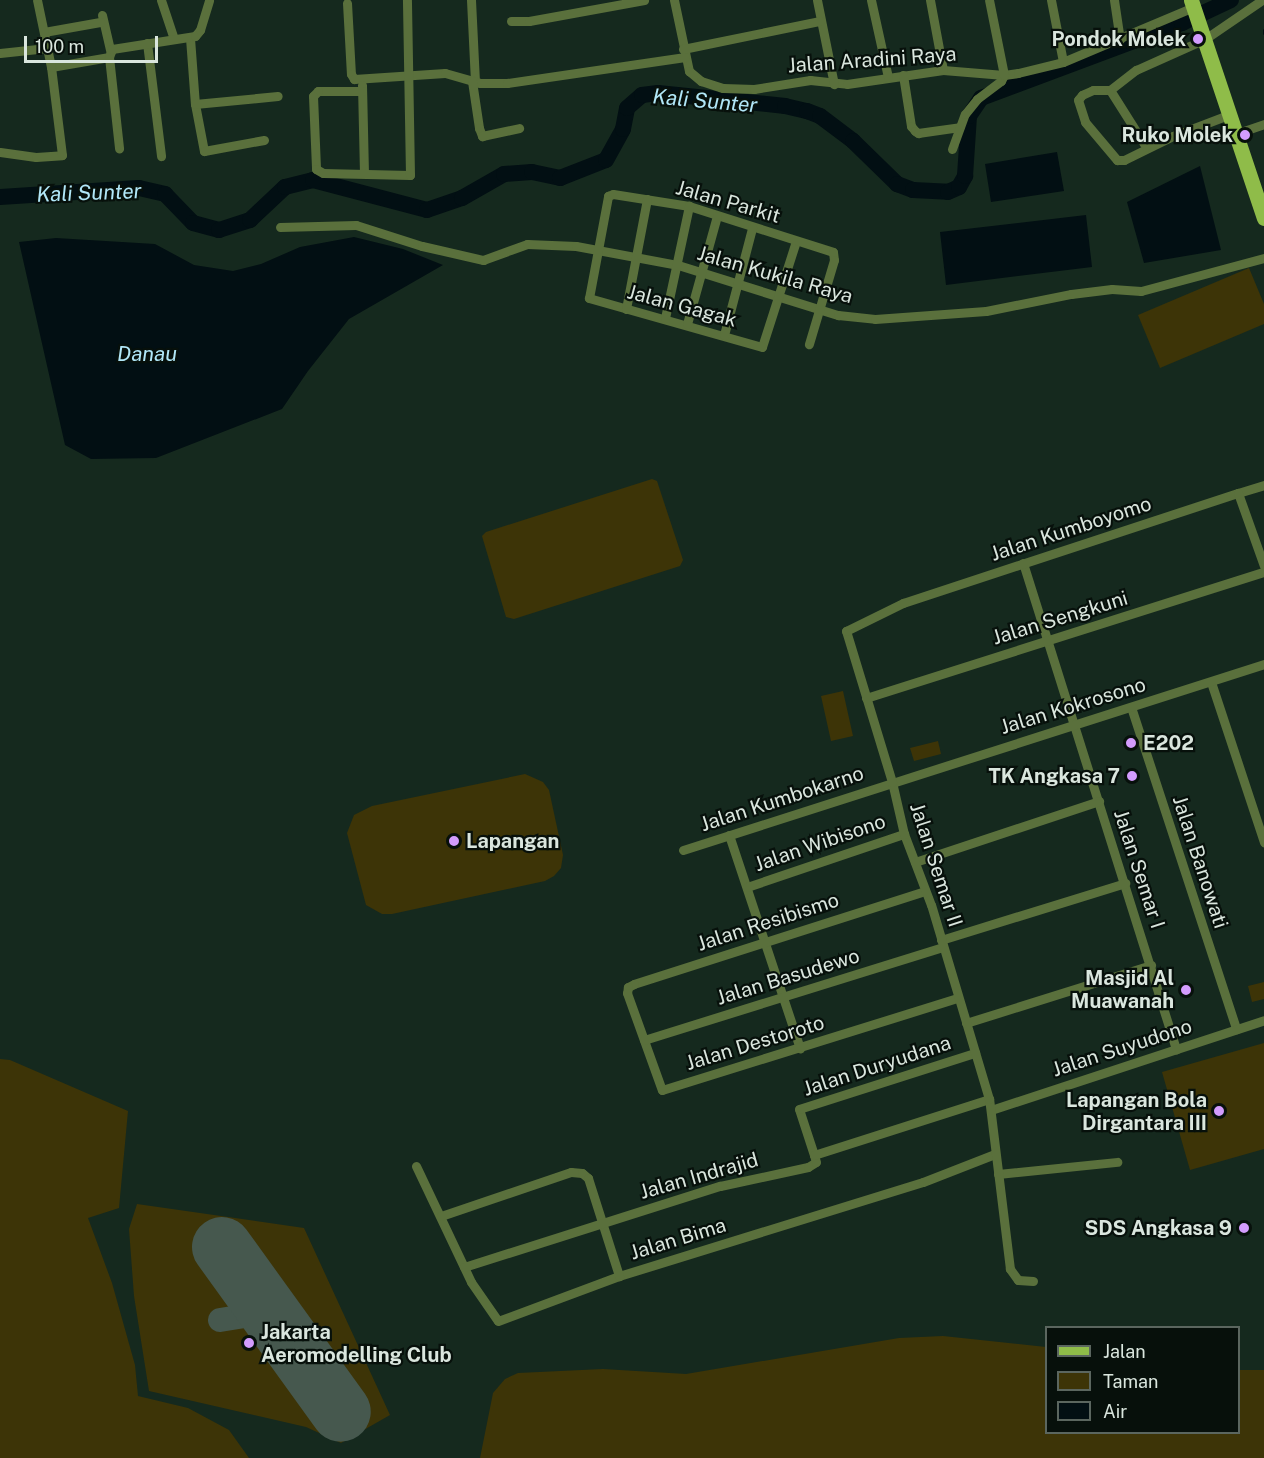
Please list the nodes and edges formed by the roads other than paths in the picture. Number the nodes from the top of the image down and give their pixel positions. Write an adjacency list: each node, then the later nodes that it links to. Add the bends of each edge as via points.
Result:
1 (36, 0): 19 (street)
2 (161, 0): 22 (street)
3 (209, 0): 21 (street, via 200,30)
4 (407, 0): 32 (street)
5 (471, 0): 37 (street)
6 (644, 0): 17 (street)
7 (674, 0): 27 (street, Jalan Aradini Raya)
8 (817, 0): 18 (street)
9 (871, 0): 35 (street)
10 (930, 0): 31 (street)
11 (989, 0): 34 (street)
12 (1051, 0): 29 (street)
13 (1114, 0): 23 (street)
14 (1258, 2): 20 (street)
15 (347, 3): 36 (street, via 351,74)
16 (1194, 7): 20 (main road); 23 (street, Jalan Aradini Raya)
17 (511, 21)
18 (820, 21): 27 (street); 38 (street)
19 (44, 32): 25 (street); 28 (street, via 101,19)
20 (1203, 34): 39 (street, via 1136,70); 43 (main road)
21 (190, 38): 22 (street); 42 (street)
22 (174, 39): 24 (street)
23 (1120, 40): 29 (street, Jalan Aradini Raya)
24 (147, 43): 28 (street); 53 (street)
25 (47, 48): 26 (street); 30 (street)
26 (0, 53)
27 (684, 53): 37 (street, via 507,83); 38 (street, Jalan Aradini Raya, via 693,76 723,88 754,89 810,80)
28 (109, 54): 30 (street); 50 (street)
29 (1063, 62): 34 (street, Jalan Aradini Raya)
30 (51, 67): 52 (street, via 62,155 36,157)
31 (943, 70): 33 (street, Jalan Aradini Raya); 34 (street, Jalan Aradini Raya)
32 (408, 75): 36 (street); 37 (street, via 445,73); 54 (street, via 411,173)
33 (903, 75): 35 (street, Jalan Aradini Raya); 45 (street, via 915,131)
34 (1004, 75): 45 (street, via 977,99)
35 (888, 77): 38 (street, Jalan Aradini Raya)
36 (362, 80): 40 (street)
37 (474, 81): 46 (street, via 482,136)
38 (834, 84)
39 (1110, 90): 49 (street); 49 (street, via 1093,90 1078,100 1085,122 1117,160)
40 (362, 91): 54 (street); 54 (street, via 318,91 313,102 316,170)
41 (278, 96): 42 (street)
42 (195, 104): 48 (street, via 204,151)
43 (1228, 116): 47 (main road); 49 (street, via 1173,136 1155,147)
44 (1264, 124): 47 (street)
45 (960, 127): 51 (street)
46 (519, 128)
47 (1235, 134): 58 (main road)
48 (264, 140)
49 (1146, 147)
50 (119, 148)
51 (952, 149)
52 (0, 152)
53 (161, 156)
54 (364, 173)
55 (647, 199): 56 (street, Jalan Parkit); 62 (street, Jalan Parkit, via 608,196); 63 (street)
56 (689, 206): 57 (street, Jalan Parkit); 65 (street)
57 (717, 216): 60 (street, Jalan Parkit); 66 (street)
58 (1264, 218)
59 (280, 227): 62 (street, Jalan Kukila Raya, via 356,225 478,260 527,244 559,243)
60 (752, 228): 61 (street, Jalan Parkit); 67 (street)
61 (796, 241): 68 (street); 70 (street, Jalan Parkit, via 829,249 834,256)
62 (597, 250): 63 (street, Jalan Kukila Raya); 69 (street, Jalan Gagak, via 589,298)
63 (638, 257): 65 (street, Jalan Kukila Raya); 69 (street)
64 (1264, 258): 70 (street, Jalan Kukila Raya, via 1141,291 1112,289 1071,294 986,311 875,319)
65 (678, 265): 66 (street, Jalan Kukila Raya); 71 (street)
66 (701, 271): 67 (street, Jalan Kukila Raya); 72 (street)
67 (739, 284): 68 (street, Jalan Kukila Raya); 73 (street)
68 (779, 297): 70 (street, Jalan Kukila Raya); 73 (street, Jalan Gagak, via 764,345)
69 (626, 309): 71 (street, Jalan Gagak)
70 (819, 309): 74 (street)
71 (665, 318): 72 (street, Jalan Gagak)
72 (687, 324): 73 (street, Jalan Gagak)
73 (724, 335)
74 (809, 344)
75 (1264, 485): 76 (street, Jalan Kumboyomo)
76 (1238, 493): 77 (street, Jalan Kumboyomo); 78 (street)
77 (1023, 563): 80 (street, Jalan Kumboyomo, via 903,603); 81 (street, Jalan Semar I)
78 (1264, 566)
79 (1264, 573): 81 (street, Jalan Sengkuni)
80 (846, 631): 84 (street, Jalan Semar II)
81 (1047, 641): 84 (street, Jalan Sengkuni); 86 (street, Jalan Semar I)
82 (1264, 664): 83 (street, Jalan Kokrosono)
83 (1211, 682): 85 (street, Jalan Kokrosono); 91 (street)
84 (866, 698): 87 (street, Jalan Semar II)
85 (1131, 707): 86 (street, Jalan Kokrosono); 105 (street, Jalan Banowati)
86 (1074, 724): 87 (street, Jalan Kokrosono); 88 (street, Jalan Semar I)
87 (892, 782): 89 (street, Jalan Semar II); 90 (street, Jalan Kumbokarno)
88 (1099, 801): 93 (street); 94 (street, Jalan Semar I)
89 (904, 834): 93 (street, Jalan Semar II); 95 (street, Jalan Wibisono)
90 (729, 835): 92 (street, Jalan Kumbokarno); 95 (street)
91 (1264, 842)
92 (683, 850)
93 (915, 862): 96 (street, Jalan Semar II)
94 (1125, 883): 98 (street, Jalan Basudewo); 99 (street, Jalan Semar I)
95 (747, 886): 97 (street)
96 (925, 891): 97 (street, Jalan Resibismo); 98 (street, Jalan Semar II)
97 (766, 942): 100 (street, Jalan Resibismo, via 634,984); 101 (street)
98 (942, 944): 101 (street, Jalan Basudewo); 102 (street, Jalan Semar II)
99 (1151, 965): 104 (street); 108 (street, Jalan Semar I)
100 (627, 993): 106 (street, Jalan Destoroto)
101 (784, 997): 106 (street, Jalan Basudewo); 107 (street)
102 (958, 998): 104 (street, Jalan Semar II); 107 (street, Jalan Destoroto)
103 (1264, 1020): 105 (street, Jalan Suyudono)
104 (966, 1023): 109 (street, Jalan Semar II)
105 (1236, 1029): 108 (street, Jalan Suyudono)
106 (644, 1040): 107 (street, Jalan Destoroto, via 662,1090)
107 (800, 1048)
108 (1176, 1049): 111 (street, Jalan Suyudono)
109 (975, 1053): 110 (street, Jalan Semar II); 113 (street, Jalan Duryudana, via 799,1109)
110 (989, 1099): 111 (street, Jalan Semar II); 113 (street, Jalan Indrajid)
111 (991, 1110): 112 (street)
112 (995, 1154): 116 (street); 120 (street, Jalan Bima, via 923,1182)
113 (814, 1155): 118 (street, Jalan Indrajid, via 816,1162 808,1167 731,1183)
114 (1117, 1162): 116 (street)
115 (416, 1166): 117 (street, Jalan Bima)
116 (998, 1173): 121 (street, via 1012,1274 1018,1280)
117 (441, 1216): 118 (street, via 571,1172 588,1178); 119 (street, Jalan Bima)
118 (602, 1223): 119 (street); 120 (street)
119 (464, 1267): 120 (street, Jalan Bima, via 498,1321)
120 (619, 1276)
121 (1033, 1281)

